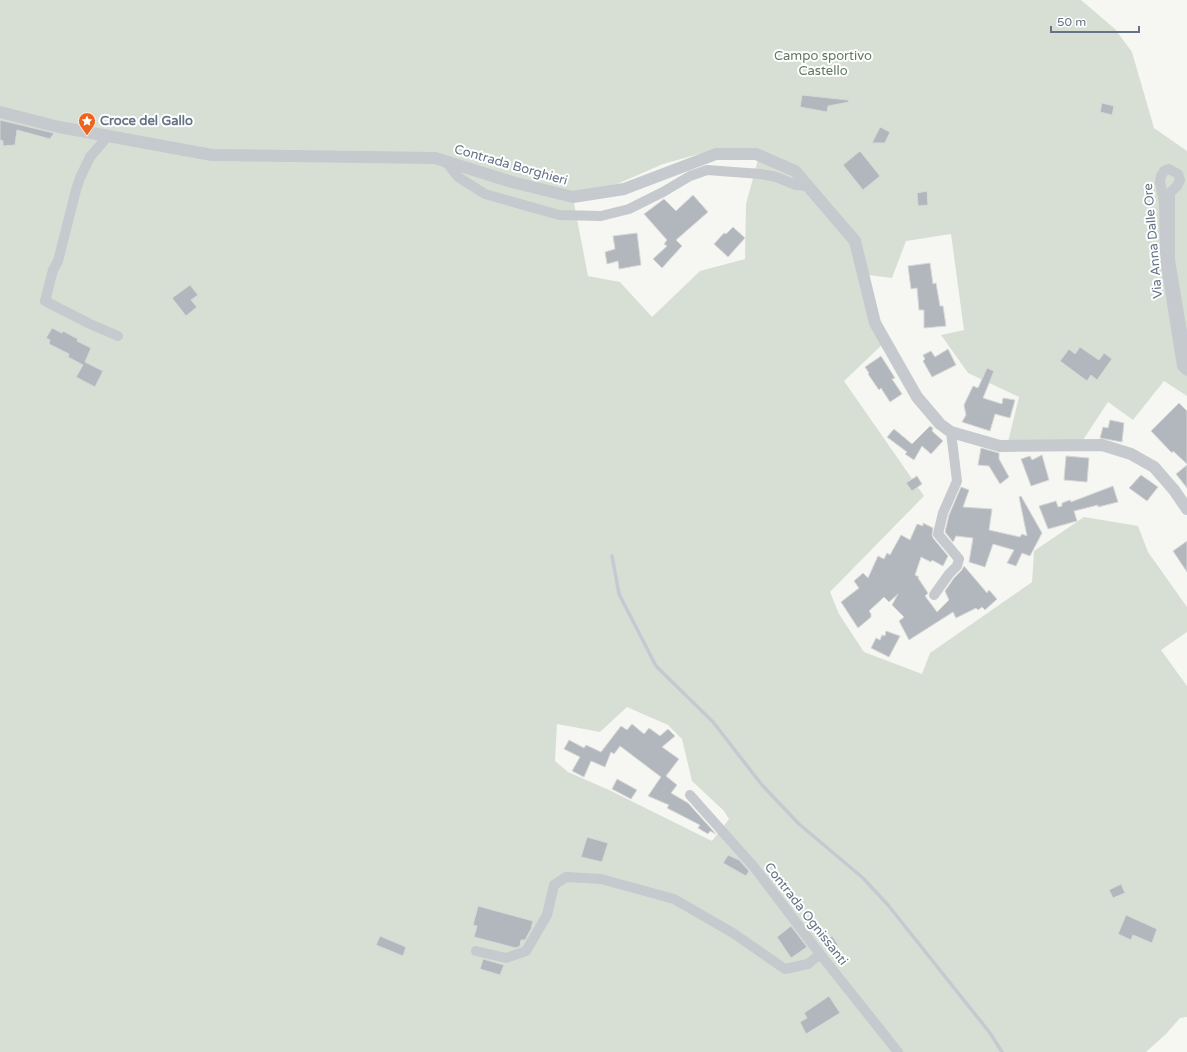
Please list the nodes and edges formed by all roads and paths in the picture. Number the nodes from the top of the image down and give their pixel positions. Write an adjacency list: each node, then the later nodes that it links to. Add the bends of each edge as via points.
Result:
1 (0, 112): 2 (street, Contrada Borghieri)
2 (108, 136): 3 (street, Contrada Borghieri, via 212,155 435,158); 5 (street, via 90,157 80,178 45,301)
3 (446, 162): 4 (street, Contrada Borghieri, via 573,197 624,189 716,154 756,154 795,171); 4 (street, via 458,177 485,194 559,214 601,216 629,209 690,176 707,170 761,174)
4 (808, 186): 8 (street, Contrada Borghieri, via 855,241 875,323 917,397 940,424)
5 (118, 336)
6 (1187, 361): 7 (street, Via Anna Dalle Ore, via 1170,260 1170,193 1180,180 1178,174 1169,169 1164,171 1160,182 1164,203 1165,259 1182,366)
7 (1187, 371)
8 (951, 432): 9 (street, Contrada Borghieri, via 1000,446 1102,445 1131,454 1154,467); 10 (street, via 957,480 942,513 938,534 959,559 957,566)
9 (1187, 509)
10 (934, 595)
11 (690, 795): 13 (street, Contrada Ognissanti, via 754,867)
12 (476, 951): 13 (street, via 506,958 526,951 547,915 554,885 566,877 601,879 674,899 733,933 785,970 808,964)
13 (820, 954): 14 (street, Contrada Ognissanti)
14 (898, 1052)

